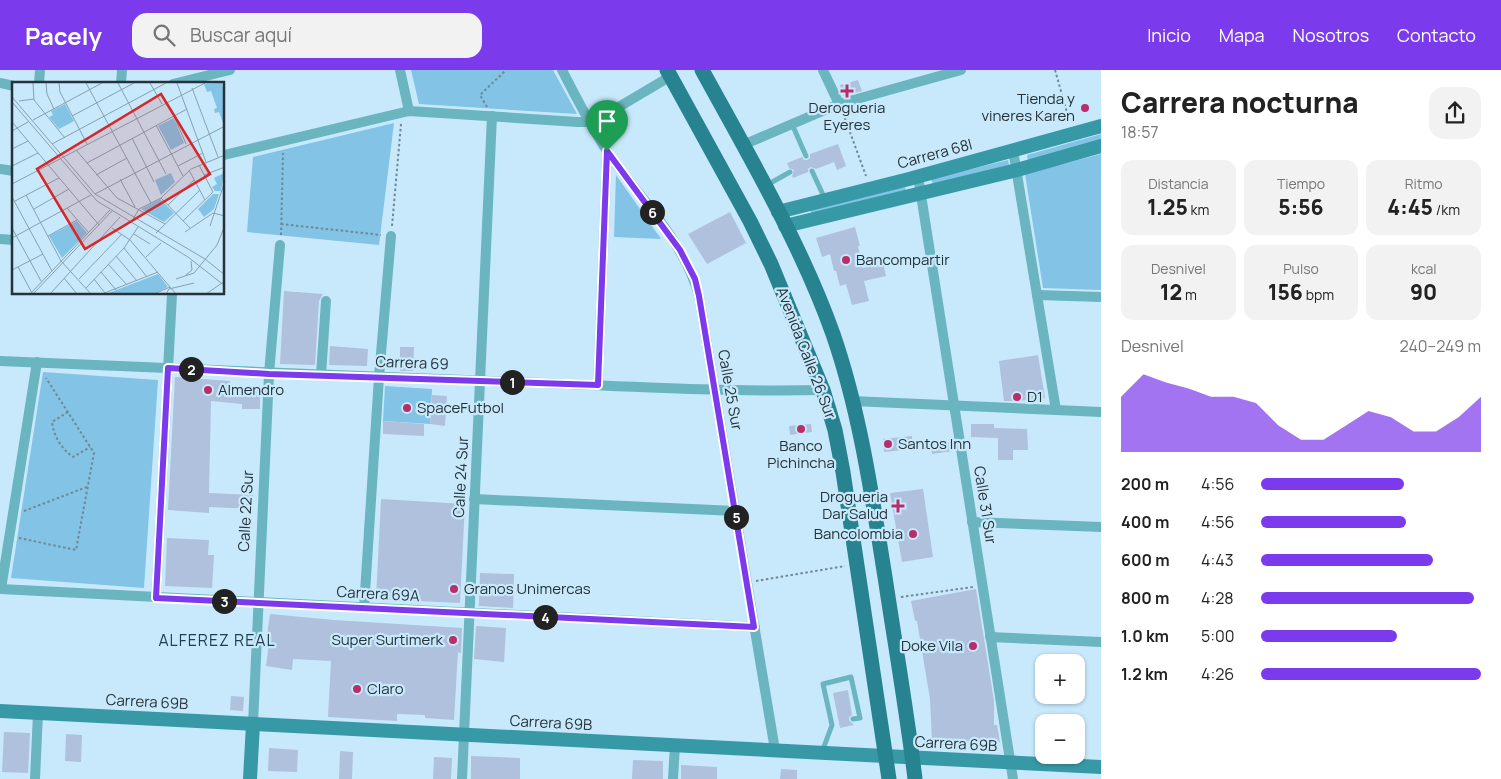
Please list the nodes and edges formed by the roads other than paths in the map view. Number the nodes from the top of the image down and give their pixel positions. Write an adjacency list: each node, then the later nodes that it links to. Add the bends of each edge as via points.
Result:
1 (230, 70): 8 (street)
2 (400, 70): 10 (street)
3 (562, 70): 12 (street, Calle 25 Sur)
4 (702, 70): 15 (main road, Avenida Calle 26 Sur)
5 (823, 70): 9 (street)
6 (961, 70): 9 (street)
7 (669, 73): 12 (street); 45 (main road, Avenida Calle 26 Sur, via 750,220)
8 (181, 82)
9 (840, 104): 13 (street)
10 (405, 112): 11 (street); 19 (street)
11 (492, 116): 12 (street); 42 (street, Calle 24 Sur)
12 (590, 122): 18 (street, Calle 25 Sur)
13 (792, 124): 15 (street); 20 (lane)
14 (1101, 126): 17 (street, Carrera 68I)
15 (743, 145): 25 (main road, Avenida Calle 26 Sur)
16 (1101, 146): 21 (street)
17 (1013, 150): 21 (street); 24 (street, Carrera 68I)
18 (607, 151): 43 (street); 44 (street, Calle 25 Sur, via 687,262 699,296)
19 (225, 155)
20 (806, 156)
21 (1016, 170): 26 (street); 33 (street)
22 (812, 171): 27 (lane)
23 (790, 172): 25 (lane)
24 (918, 176): 26 (street, Calle 31 Sur); 27 (street, Carrera 68I)
25 (764, 186): 28 (main road, Avenida Calle 26 Sur)
26 (920, 194): 29 (street); 47 (street, Calle 31 Sur)
27 (825, 200): 28 (street, Carrera 68I)
28 (778, 212): 29 (main road, Avenida Calle 26 Sur)
29 (785, 226): 46 (main road, Avenida Calle 26 Sur, via 832,333)
30 (391, 236): 41 (street)
31 (280, 245): 39 (street, Calle 22 Sur)
32 (172, 295): 38 (street)
33 (1037, 295): 34 (street); 48 (street)
34 (1101, 297)
35 (326, 301): 40 (street)
36 (0, 361): 37 (street, Carrera 69)
37 (37, 362): 38 (street, Carrera 69); 54 (street)
38 (168, 368): 39 (street, Carrera 69, via 226,366); 55 (street)
39 (269, 374): 40 (street, Carrera 69); 56 (street, Calle 22 Sur)
40 (321, 376): 41 (street, Carrera 69)
41 (379, 377): 42 (street, Carrera 69); 57 (street)
42 (481, 381): 43 (street, Carrera 69); 50 (street, Calle 24 Sur)
43 (598, 385): 44 (street, Carrera 69)
44 (715, 390): 45 (street, Carrera 69); 51 (street, Calle 25 Sur)
45 (823, 390): 72 (main road, Avenida Calle 26 Sur, via 843,472)
46 (852, 401): 47 (street); 73 (main road, Avenida Calle 26 Sur, via 871,492)
47 (954, 404): 48 (street); 52 (street, Calle 31 Sur)
48 (1056, 410): 49 (street)
49 (1101, 412)
50 (474, 499): 51 (street); 58 (street, Calle 24 Sur)
51 (735, 511): 59 (street, Calle 25 Sur)
52 (972, 522): 53 (street); 60 (street, Calle 31 Sur)
53 (1101, 527)
54 (0, 589): 55 (street, Carrera 69A)
55 (156, 598): 56 (street, Carrera 69A)
56 (258, 603): 57 (street, Carrera 69A); 66 (street, Calle 22 Sur)
57 (364, 608): 58 (street, Carrera 69A)
58 (470, 614): 59 (street, Carrera 69A); 68 (street, Calle 24 Sur)
59 (754, 627): 70 (street, Calle 25 Sur)
60 (990, 637): 61 (street); 74 (street, Calle 31 Sur)
61 (1101, 642)
62 (0, 712): 63 (street, Carrera 69B)
63 (38, 713): 66 (street, Carrera 69B); 76 (street)
64 (853, 719): 67 (lane, via 860,718 851,677 823,684)
65 (839, 723): 67 (lane)
66 (252, 724): 68 (street, Carrera 69B); 77 (street, Calle 22 Sur)
67 (832, 725): 71 (lane)
68 (464, 734): 69 (street, Carrera 69B); 78 (street, Calle 24 Sur)
69 (675, 745): 70 (street, Carrera 69B); 79 (street)
70 (776, 750): 71 (street, Carrera 69B)
71 (822, 753): 72 (street, Carrera 69B)
72 (886, 757): 73 (street, Carrera 69B); 80 (main road, Avenida Calle 26 Sur)
73 (913, 758): 74 (street, Carrera 69B); 81 (main road, Avenida Calle 26 Sur)
74 (1010, 763): 75 (street, Carrera 69B); 82 (street, Calle 31 Sur)
75 (1101, 768)
76 (35, 779)
77 (250, 779)
78 (462, 779)
79 (673, 779)
80 (890, 779)
81 (915, 779)
82 (1013, 779)

